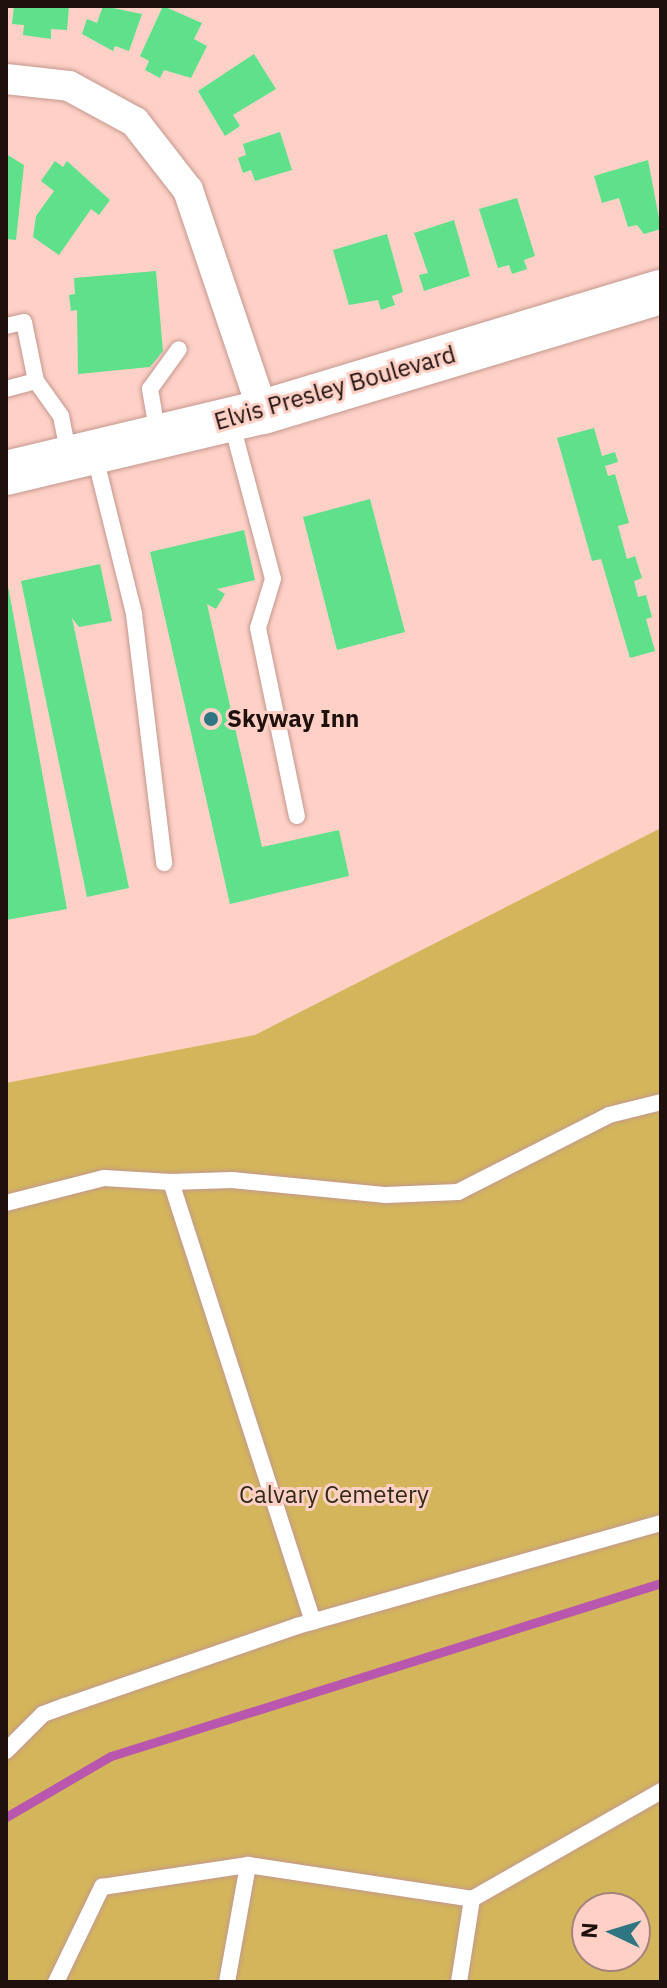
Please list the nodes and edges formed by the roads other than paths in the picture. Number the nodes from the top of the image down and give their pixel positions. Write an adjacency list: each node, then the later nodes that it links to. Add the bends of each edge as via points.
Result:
1 (6, 79): 7 (street, via 69,86 135,122 188,190)
2 (661, 292): 7 (main road, Elvis Presley Boulevard)
3 (6, 326): 5 (lane, via 24,322)
4 (179, 349): 8 (lane, via 150,389)
5 (36, 381): 6 (lane); 9 (lane)
6 (6, 389)
7 (247, 416): 8 (main road, Elvis Presley Boulevard); 11 (lane, via 273,579 258,628)
8 (158, 437): 9 (main road, Elvis Presley Boulevard)
9 (81, 455): 10 (main road, Elvis Presley Boulevard); 12 (lane, via 134,614)
10 (6, 473)
11 (297, 816)
12 (164, 863)
13 (661, 1102): 14 (lane, via 609,1115 458,1192 386,1195 232,1180)
14 (171, 1182): 15 (lane, via 104,1178); 17 (lane)
15 (6, 1203)
16 (661, 1523): 17 (lane)
17 (313, 1622): 18 (lane, via 43,1714)
18 (6, 1751)
19 (661, 1791): 21 (lane)
20 (248, 1865): 21 (lane); 22 (lane, via 102,1887); 23 (lane)
21 (472, 1899): 24 (lane)
22 (56, 1982)
23 (227, 1982)
24 (459, 1982)

